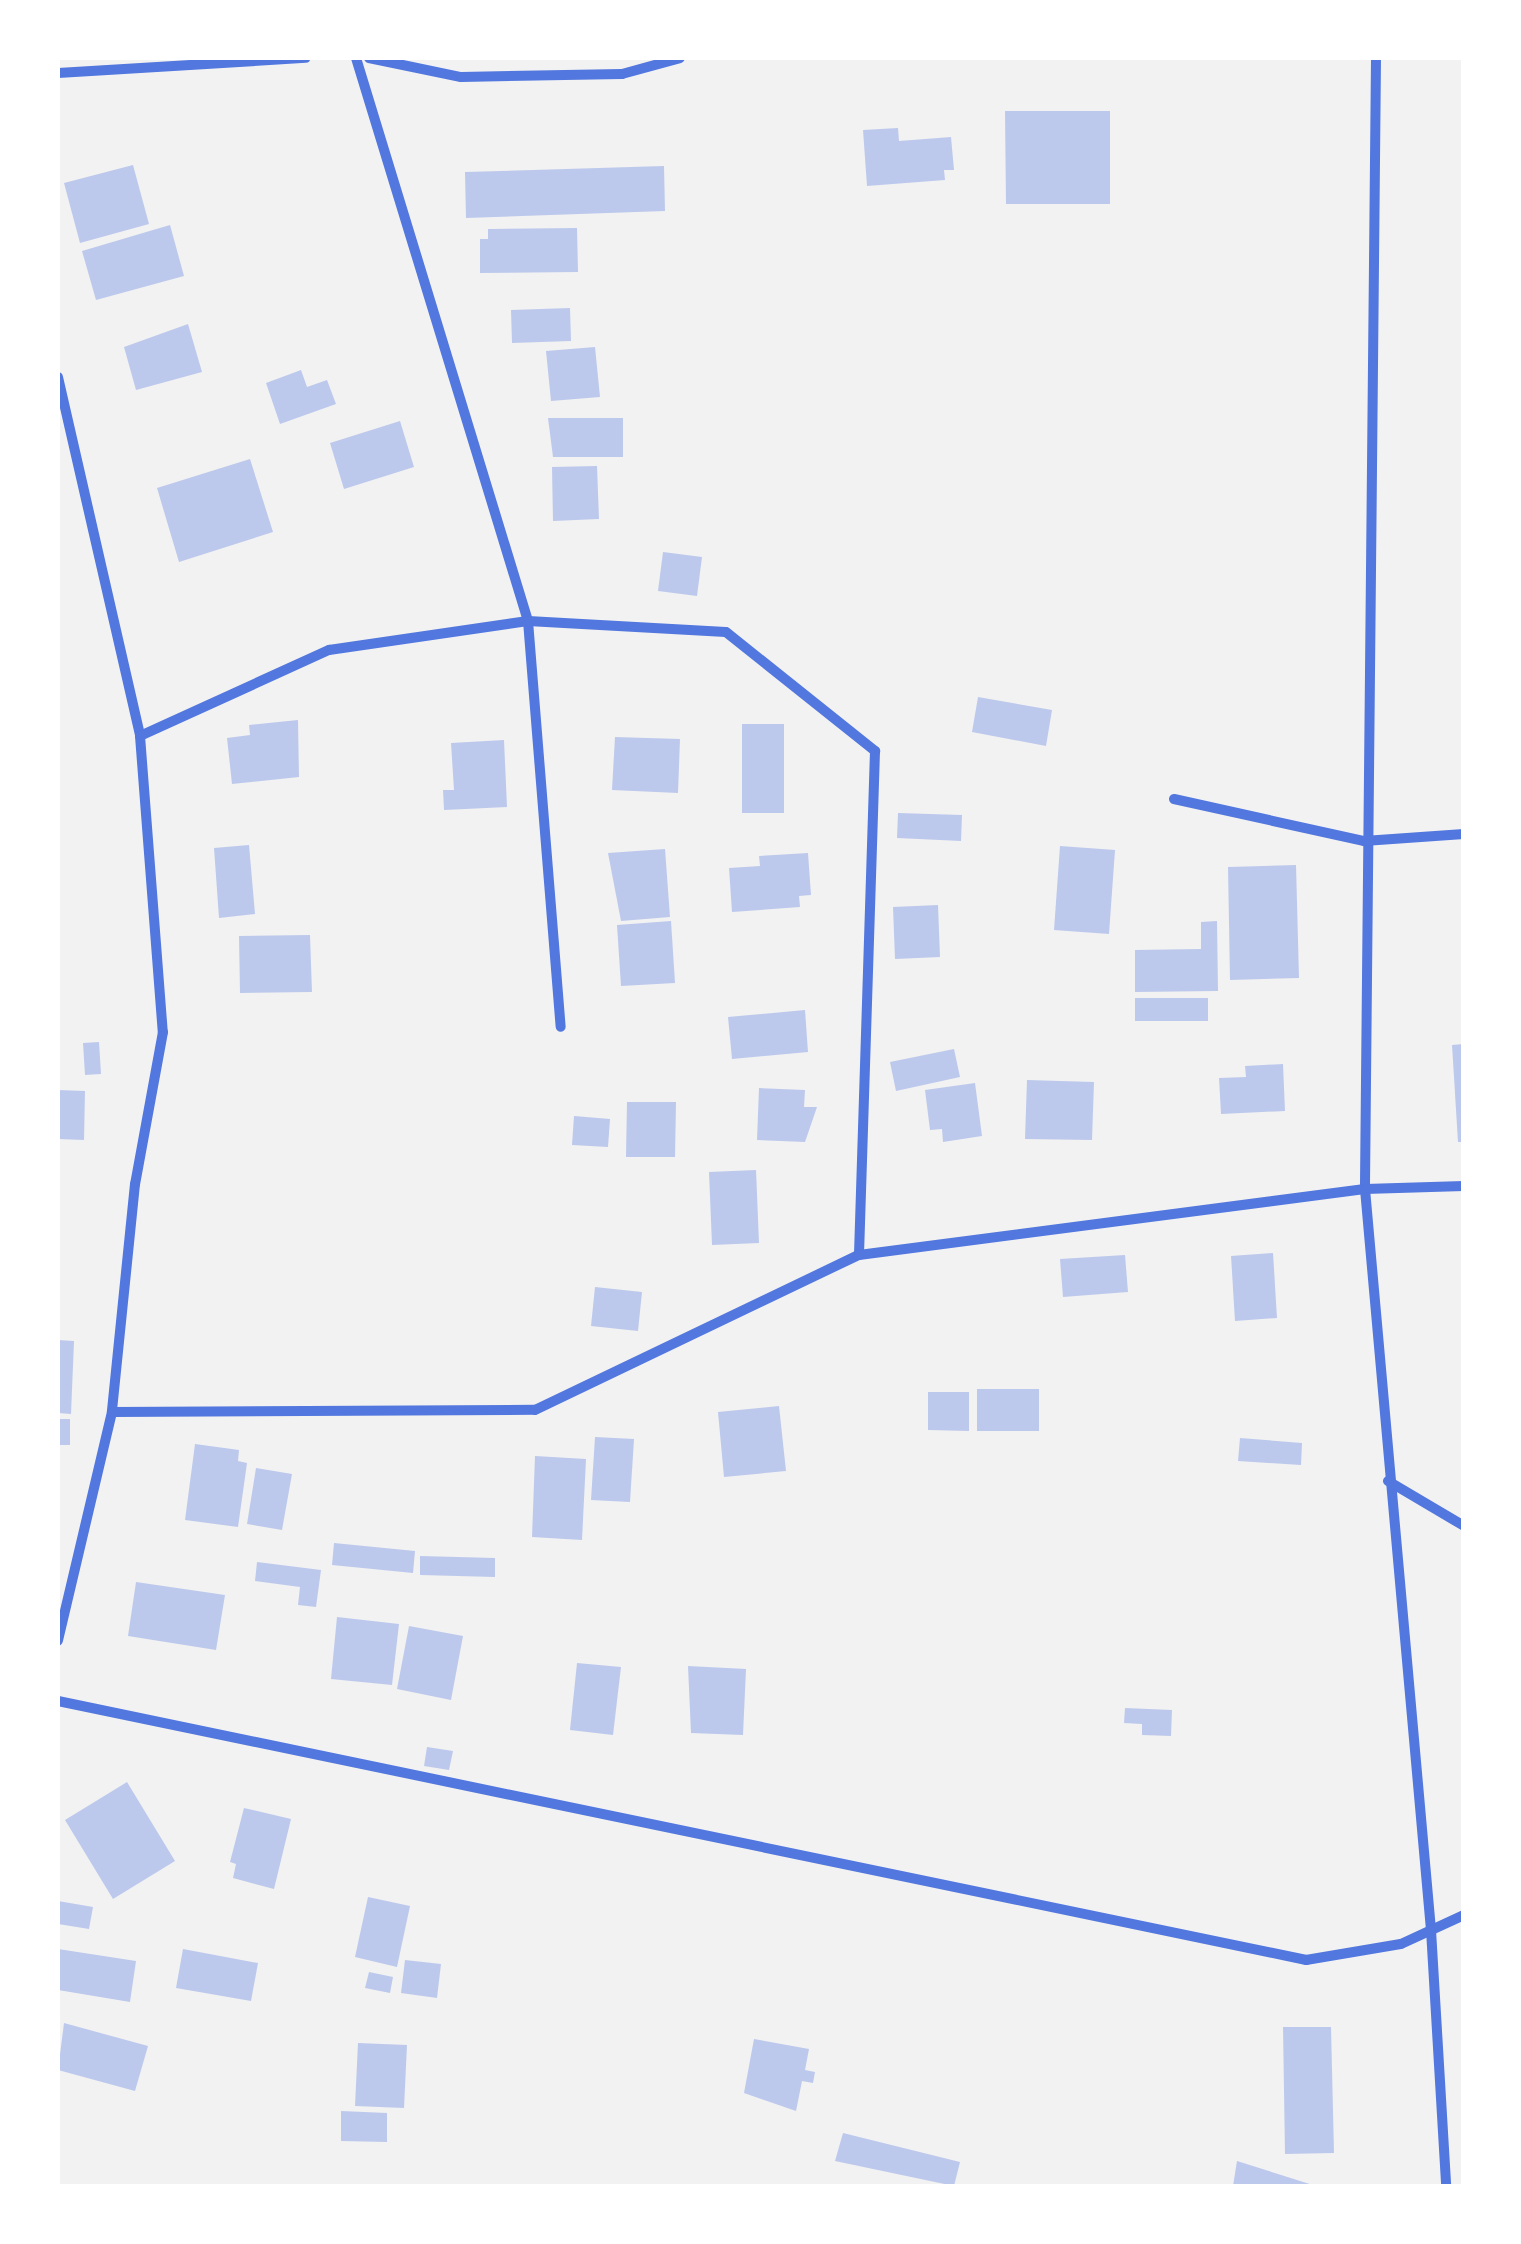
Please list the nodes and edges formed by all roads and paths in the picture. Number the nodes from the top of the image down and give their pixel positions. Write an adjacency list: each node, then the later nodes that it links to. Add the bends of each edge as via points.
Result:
1 (306, 58): 6 (street)
2 (356, 58): 8 (street)
3 (369, 58): 4 (street, via 461,77 622,74)
4 (680, 58)
5 (1376, 58): 12 (street)
6 (58, 72)
7 (58, 377): 9 (street)
8 (528, 620): 9 (street, via 329,650); 13 (street); 16 (street, via 726,632 876,750)
9 (140, 736): 17 (street, via 163,1032 135,1184)
10 (1174, 799): 12 (street)
11 (1464, 834): 12 (street)
12 (1364, 840): 15 (street)
13 (560, 1028)
14 (1464, 1186): 15 (street)
15 (1365, 1190): 16 (street); 18 (street)
16 (859, 1255): 17 (street, via 535,1410)
17 (112, 1412): 20 (street)
18 (1388, 1482): 19 (street); 23 (street)
19 (1464, 1526)
20 (58, 1640)
21 (58, 1701): 23 (street, via 1306,1960 1401,1944)
22 (1464, 1915): 23 (street)
23 (1431, 1930): 24 (street)
24 (1446, 2186)

